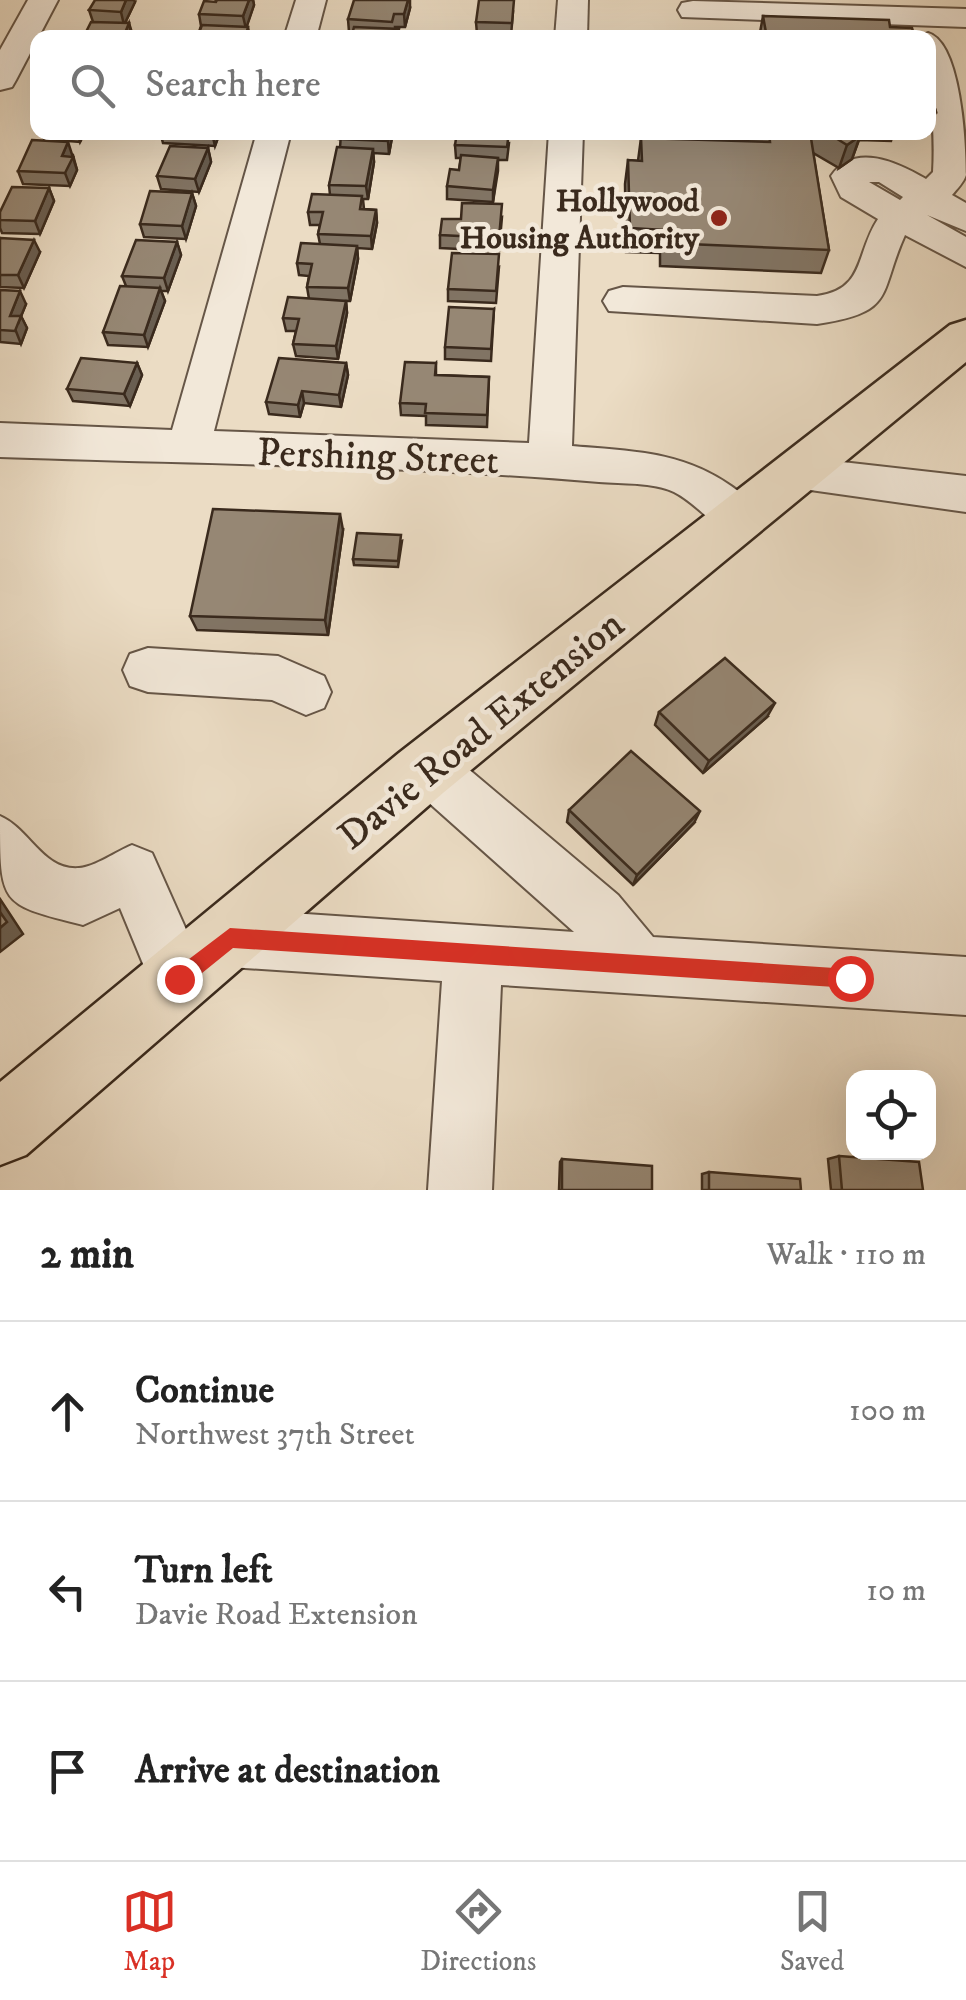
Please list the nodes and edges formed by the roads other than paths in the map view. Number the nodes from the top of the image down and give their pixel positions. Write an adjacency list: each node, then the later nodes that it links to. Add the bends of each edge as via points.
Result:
1 (43, 0): 12 (street)
2 (311, 0): 7 (street)
3 (572, 0): 8 (street)
4 (863, 8): 5 (street); 9 (street)
5 (693, 10)
6 (966, 18): 10 (street)
7 (302, 30)
8 (571, 30)
9 (920, 30)
10 (931, 30)
11 (936, 57): 13 (street)
12 (0, 80)
13 (959, 110): 16 (street, via 951,172)
14 (272, 140): 22 (street)
15 (566, 140): 23 (street)
16 (916, 206): 17 (street); 18 (street); 19 (street, via 886,239 876,280 835,309)
17 (966, 218)
18 (966, 254)
19 (623, 301)
20 (966, 337): 24 (main road, Davie Road Extension)
21 (0, 440): 22 (street, Pershing Street)
22 (188, 448): 23 (street, Pershing Street)
23 (550, 461): 26 (street, Pershing Street, via 688,478)
24 (798, 474): 25 (street); 26 (main road, Davie Road Extension)
25 (966, 494)
26 (742, 518): 29 (main road, Davie Road Extension)
27 (148, 670): 28 (street, via 278,678)
28 (306, 692)
29 (428, 768): 31 (main road, Davie Road Extension); 33 (street, via 598,915)
30 (0, 843): 34 (street, via 34,886 83,897 132,872)
31 (230, 938): 32 (street); 34 (main road, Davie Road Extension)
32 (473, 954): 33 (street); 37 (street)
33 (636, 964): 35 (street)
34 (179, 979): 36 (main road, Davie Road Extension)
35 (966, 986)
36 (0, 1128)
37 (460, 1190)

